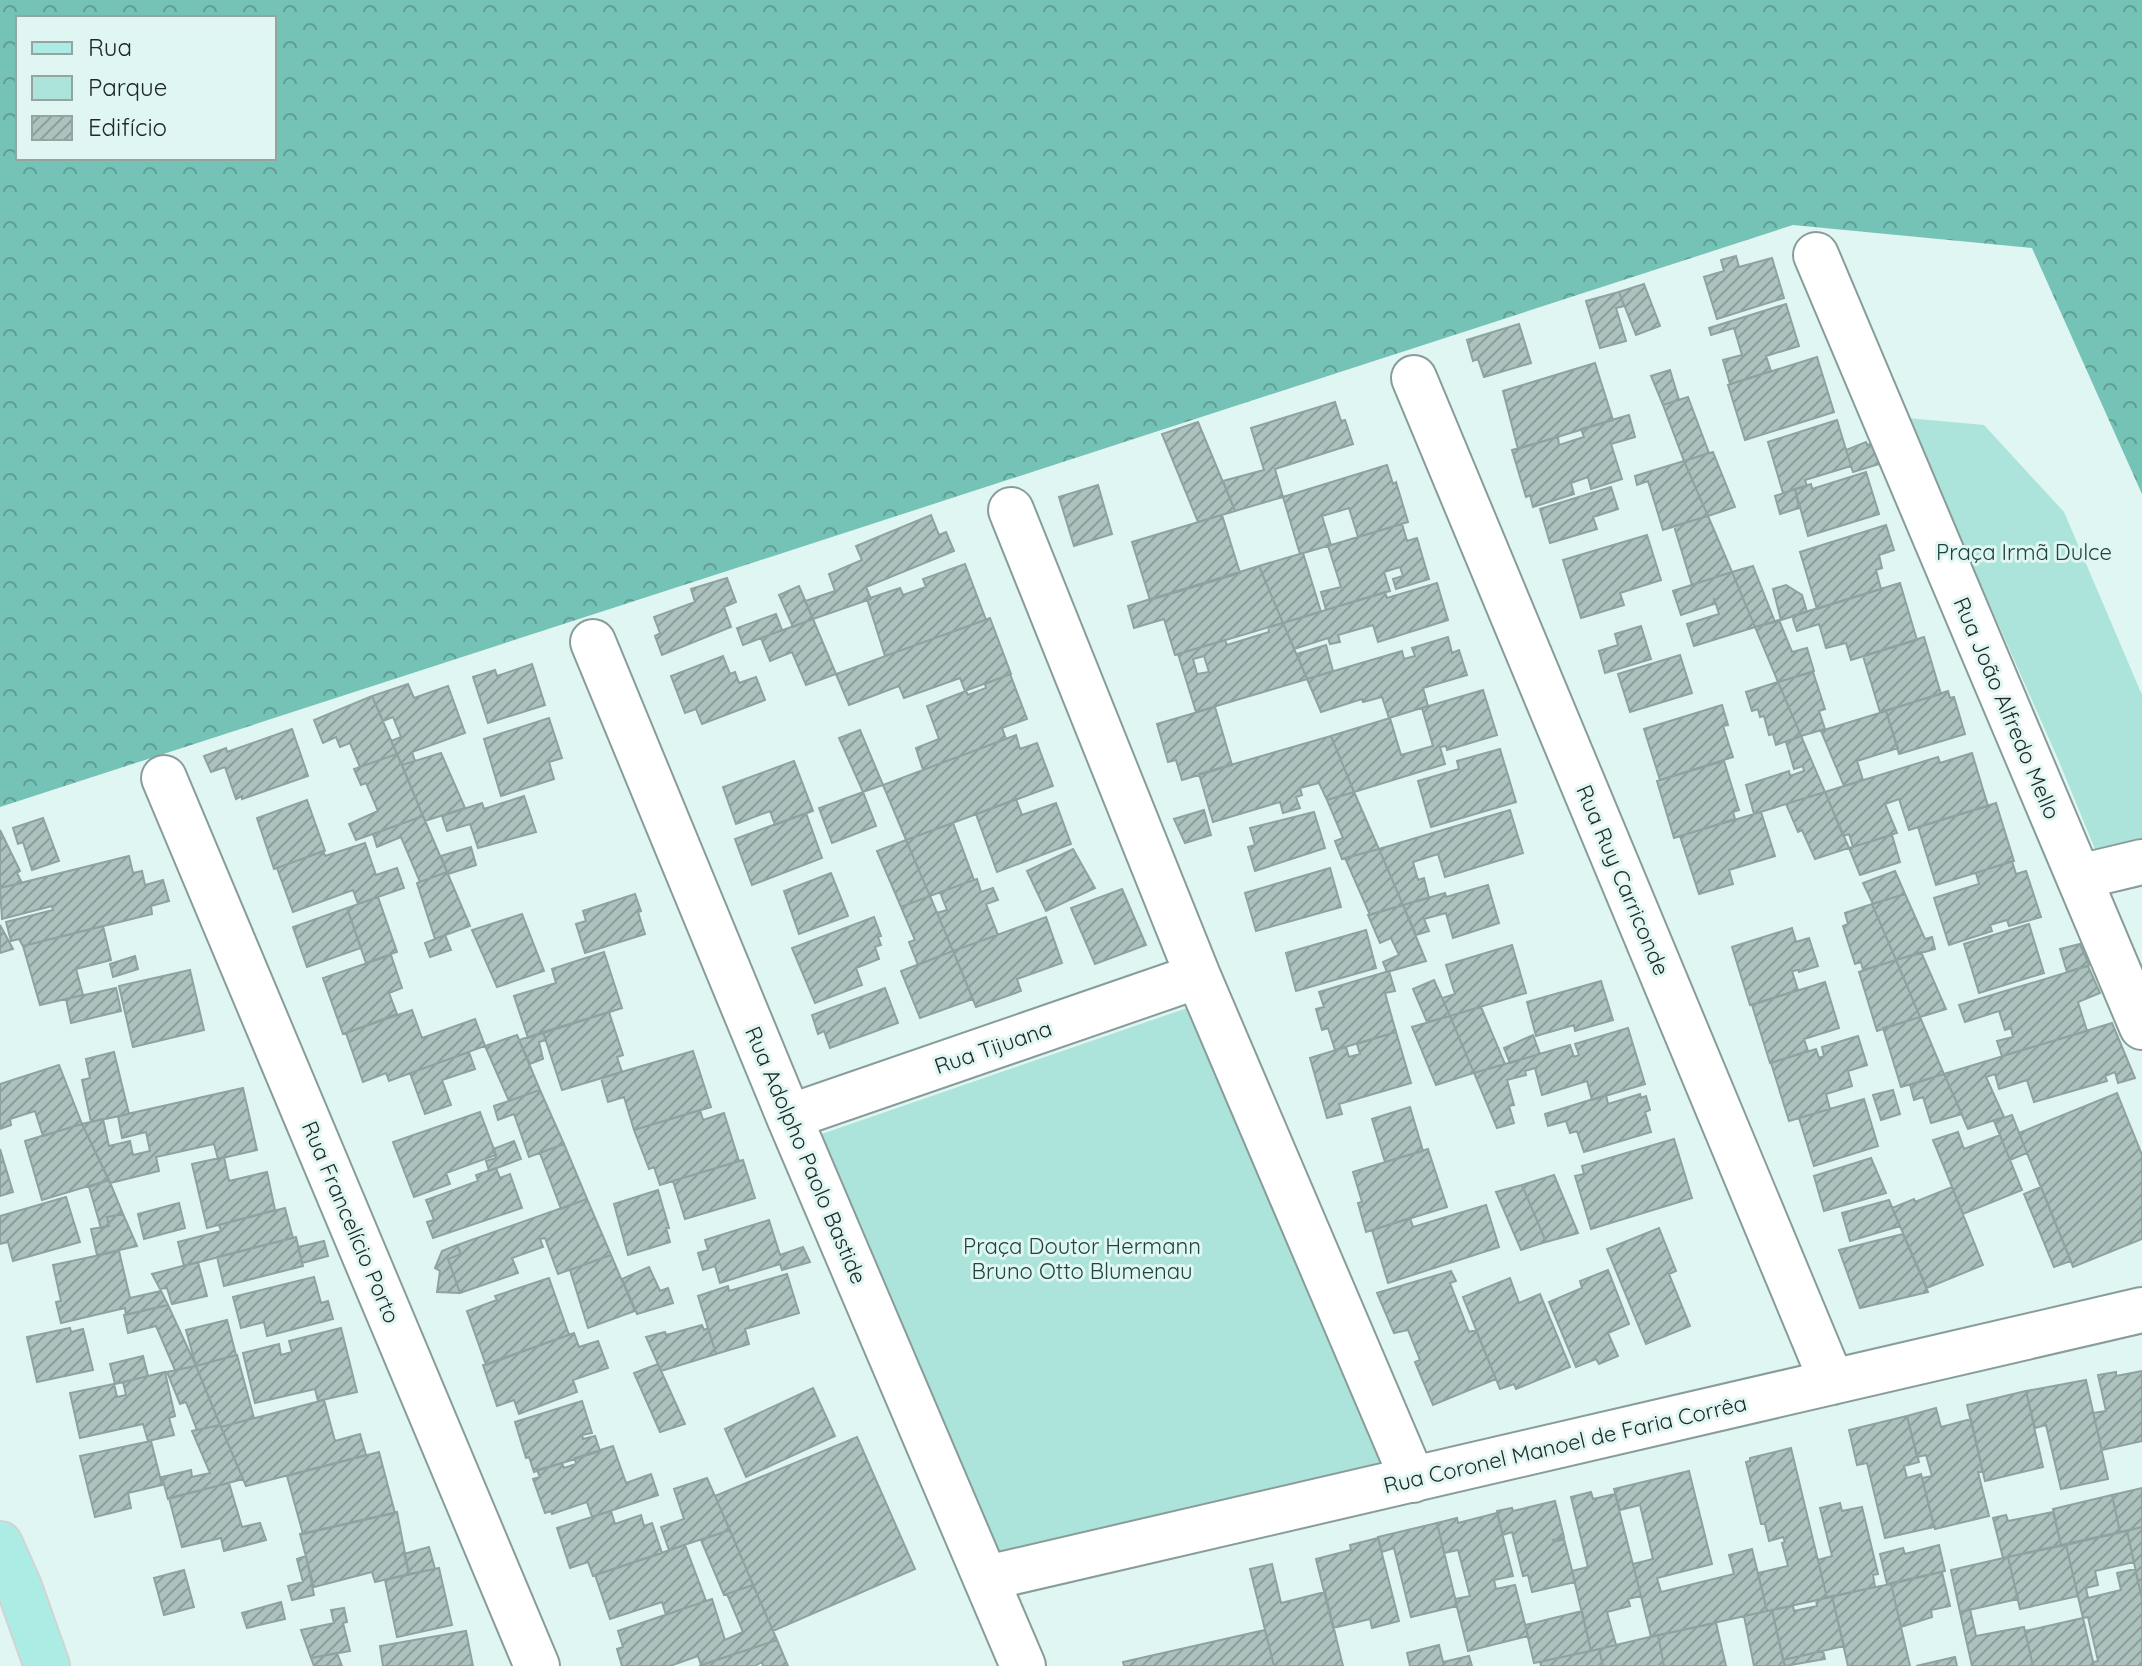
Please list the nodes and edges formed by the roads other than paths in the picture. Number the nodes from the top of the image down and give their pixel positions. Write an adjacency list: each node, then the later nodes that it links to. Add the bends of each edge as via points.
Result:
1 (1816, 255): 7 (street, Rua João Alfredo Mello)
2 (1414, 378): 12 (street, Rua Ruy Carriconde)
3 (1011, 510): 8 (street)
4 (593, 642): 10 (street, Rua Adolpho Paolo Bastide)
5 (164, 778): 17 (street, Rua Francelício Porto)
6 (2142, 862): 7 (street)
7 (2079, 877): 9 (street, Rua João Alfredo Mello)
8 (1198, 976): 10 (street, Rua Tijuana); 13 (street)
9 (2142, 1027)
10 (789, 1117): 15 (street, Rua Adolpho Paolo Bastide)
11 (2142, 1310): 12 (street, Rua Coronel Manoel de Faria Corrêa)
12 (1832, 1382): 13 (street, Rua Coronel Manoel de Faria Corrêa)
13 (1413, 1480): 15 (street, Rua Coronel Manoel de Faria Corrêa)
14 (0, 1544): 16 (main road)
15 (987, 1578): 18 (street, Rua Adolpho Paolo Bastide)
16 (47, 1666)
17 (537, 1666)
18 (1023, 1666)

